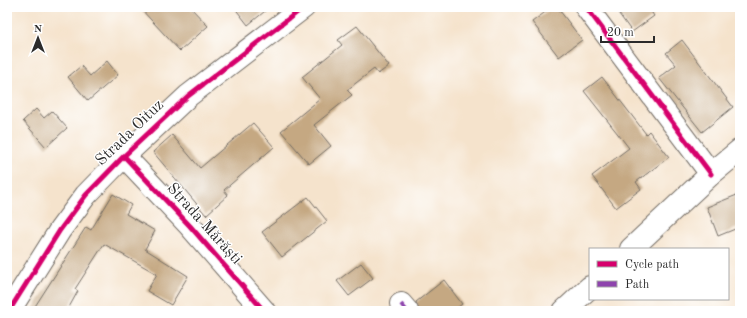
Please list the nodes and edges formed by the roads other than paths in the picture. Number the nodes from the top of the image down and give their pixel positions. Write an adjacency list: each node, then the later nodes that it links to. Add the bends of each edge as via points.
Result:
1 (586, 7): 5 (street)
2 (298, 9): 4 (street, Strada Oituz, via 188,96)
3 (740, 150): 5 (street)
4 (124, 156): 8 (street, Strada Oituz, via 86,194); 9 (street, Strada Mărăști, via 190,226)
5 (711, 174): 6 (street)
6 (632, 248)
7 (589, 288): 10 (street)
8 (9, 311)
9 (264, 311)
10 (564, 311)

